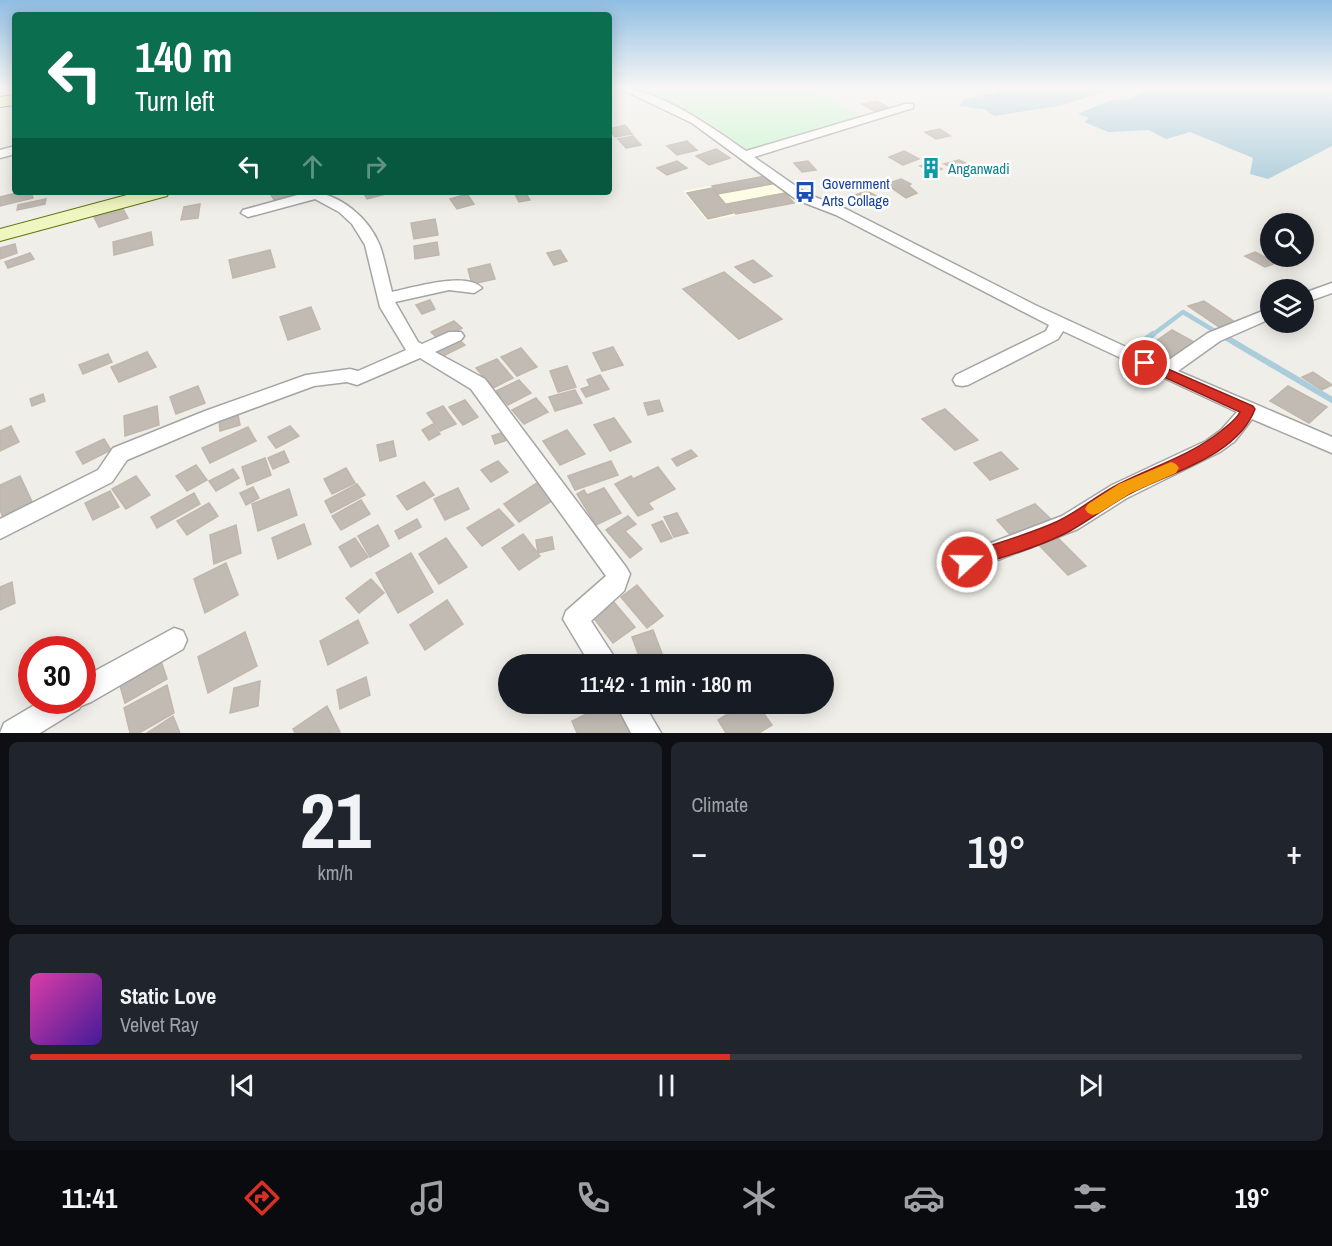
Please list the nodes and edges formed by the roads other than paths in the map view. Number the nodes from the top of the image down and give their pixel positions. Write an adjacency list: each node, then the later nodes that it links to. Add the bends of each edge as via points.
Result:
1 (698, 122): 3 (street)
2 (856, 122): 3 (street)
3 (744, 156): 12 (street, via 802,197 841,212)
4 (149, 195): 8 (street)
5 (309, 195): 7 (street)
6 (320, 195): 10 (street, via 358,222 372,245)
7 (248, 213)
8 (0, 235)
9 (474, 288): 10 (street, via 449,285)
10 (385, 299): 14 (street, via 412,346)
11 (1260, 318): 15 (street, via 1212,339)
12 (1059, 323): 15 (street); 16 (street, via 1052,335)
13 (455, 336): 14 (street)
14 (420, 352): 19 (street, via 357,379 351,375 312,380 120,454 105,476); 22 (street, via 478,384 618,574 616,583 575,619)
15 (1164, 372): 17 (street)
16 (962, 380)
17 (1248, 409): 18 (street); 20 (street, via 1243,421 1192,459 1125,488 1064,526)
18 (1332, 445)
19 (0, 530)
20 (967, 562)
21 (174, 640): 23 (street)
22 (598, 654)
23 (96, 685)
24 (46, 714): 26 (street)
25 (635, 714): 27 (street)
26 (14, 733)
27 (647, 733)

